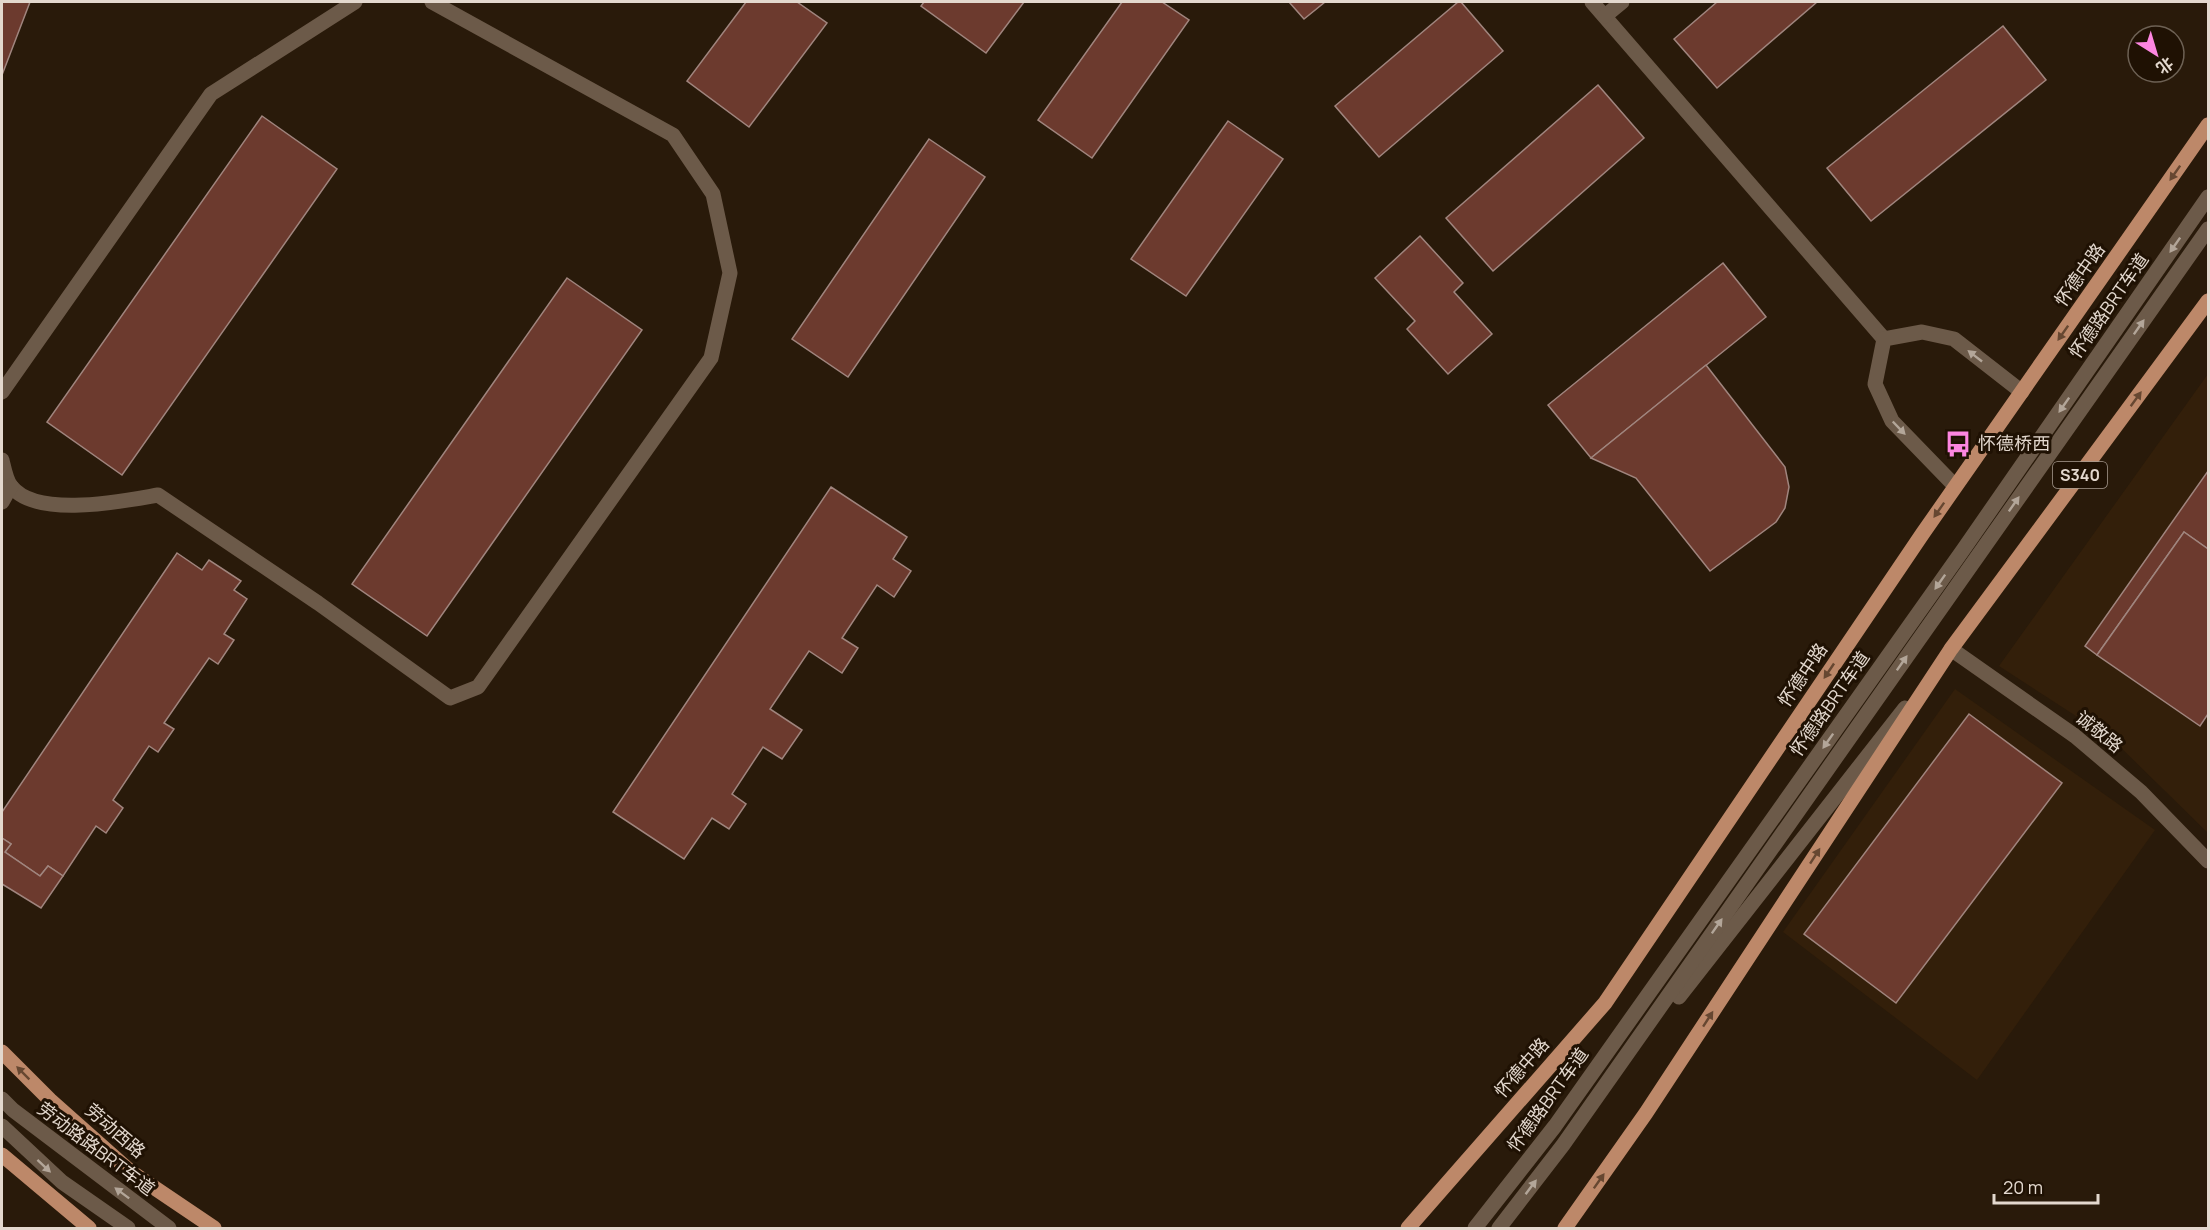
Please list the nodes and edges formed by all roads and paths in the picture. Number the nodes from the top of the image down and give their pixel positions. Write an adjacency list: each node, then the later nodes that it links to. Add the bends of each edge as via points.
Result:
1 (355, 2): 11 (street, via 211,94)
2 (432, 2): 14 (street, via 673,135 713,194 730,273 711,358 478,687 450,698 158,495 58,506 27,498)
3 (1592, 2): 5 (street)
4 (1622, 2): 5 (street)
5 (1605, 16): 10 (street)
6 (2208, 125): 12 (main road, 怀德中路, one-way to 12)
7 (2208, 197): 29 (street, 怀德路BRT车道, one-way to 29, via 1964,550 1555,1126)
8 (2208, 229): 22 (street, 怀德路BRT车道, one-way to 8)
9 (2208, 301): 17 (main road, S340, one-way to 9)
10 (1884, 339): 12 (street, one-way to 10, via 1954,339 1922,332); 15 (street, one-way to 15, via 1875,384 1892,421)
11 (2, 392)
12 (2022, 392): 15 (main road, 怀德中路)
13 (2, 460): 14 (street)
14 (11, 486): 16 (street)
15 (1955, 486): 28 (main road, 怀德中路, one-way to 28, via 1605,1003)
16 (2, 501)
17 (1951, 649): 18 (street, 诚敬路, via 2075,736); 22 (street); 31 (main road, one-way to 17, via 1646,1113)
18 (2206, 852)
19 (2, 1052): 27 (main road, 劳动西路, one-way to 19, via 131,1172)
20 (2, 1100): 26 (street, 劳动路路BRT车道, one-way to 20)
21 (2, 1126): 25 (street, one-way to 25, via 62,1182)
22 (1563, 1145): 30 (street, 怀德路BRT车道, one-way to 22)
23 (2, 1155): 24 (main road)
24 (89, 1228)
25 (128, 1228)
26 (169, 1228)
27 (214, 1228)
28 (1408, 1228)
29 (1475, 1228)
30 (1499, 1228)
31 (1565, 1228)

